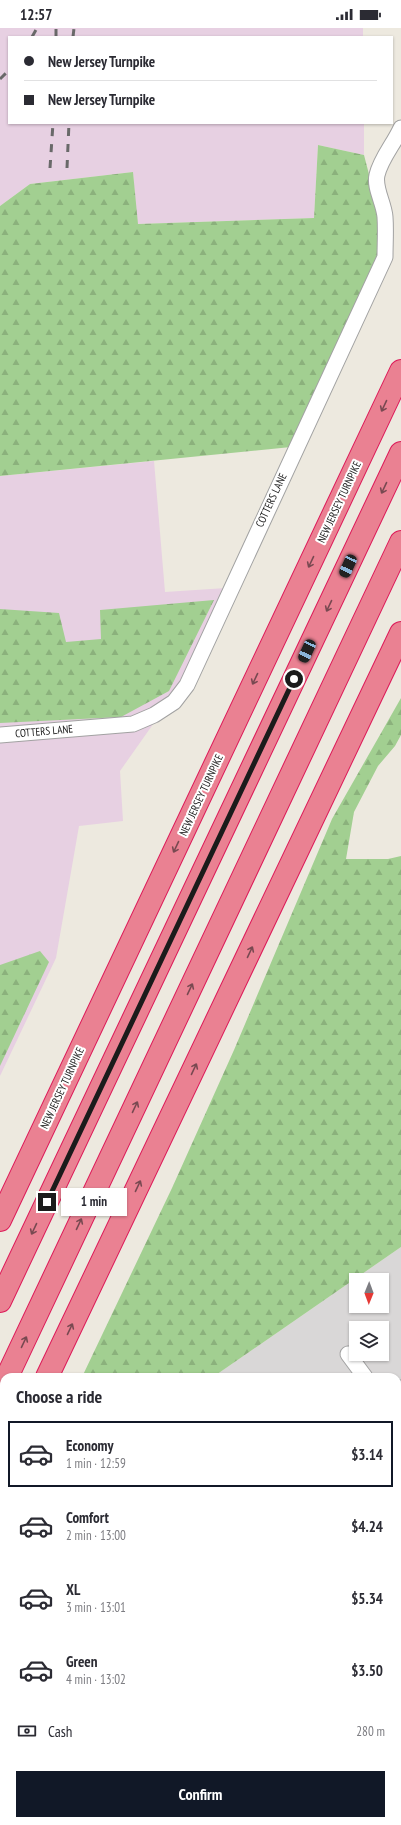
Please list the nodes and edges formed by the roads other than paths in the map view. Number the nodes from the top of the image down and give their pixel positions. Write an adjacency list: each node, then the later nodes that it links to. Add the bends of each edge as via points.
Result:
1 (401, 128): 2 (street, COTTERS LANE)
2 (398, 142): 7 (street, COTTERS LANE, via 381,162 376,176 385,216 384,257 186,685 174,702 133,724)
3 (401, 371): 8 (highway, NEW JERSEY TURNPIKE, one-way to 8)
4 (401, 453): 9 (highway, one-way to 9)
5 (401, 542): 11 (highway, one-way to 5)
6 (401, 633): 12 (highway, one-way to 6)
7 (0, 735)
8 (0, 1220)
9 (0, 1301)
10 (348, 1354): 13 (street)
11 (9, 1373)
12 (49, 1373)
13 (362, 1373)

